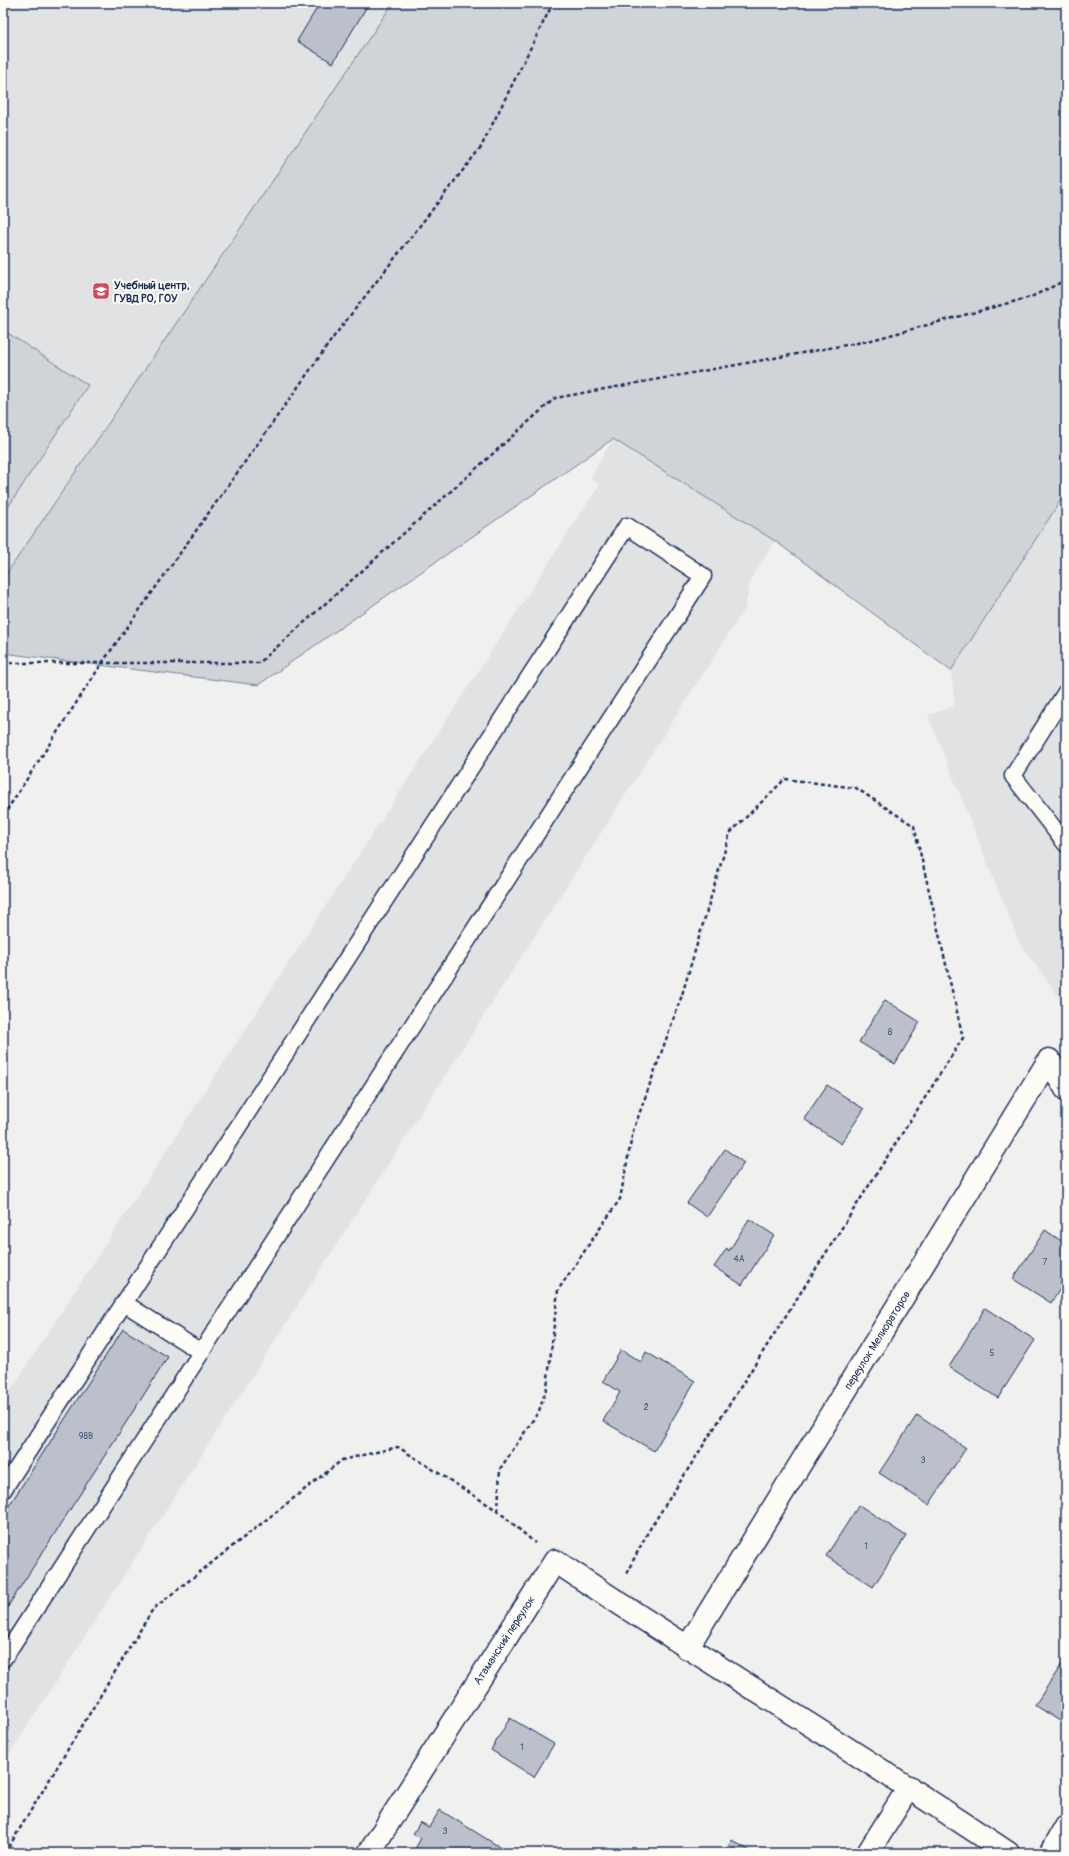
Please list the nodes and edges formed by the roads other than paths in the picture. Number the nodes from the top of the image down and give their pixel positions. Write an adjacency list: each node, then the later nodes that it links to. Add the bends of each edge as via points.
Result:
1 (1066, 692): 2 (lane, via 1013,776)
2 (1066, 844)
3 (1066, 1089): 7 (street, переулок Мелиораторов, via 1049,1060)
4 (124, 1303): 5 (lane); 5 (lane, via 627,526 703,576); 6 (lane)
5 (201, 1352): 8 (lane)
6 (3, 1490)
7 (687, 1648): 9 (street); 11 (street, Атаманский переулок, via 555,1561)
8 (3, 1658)
9 (909, 1787): 12 (street); 13 (street)
10 (1066, 1827): 14 (street)
11 (369, 1853)
12 (868, 1853)
13 (1008, 1853)
14 (1051, 1853)

